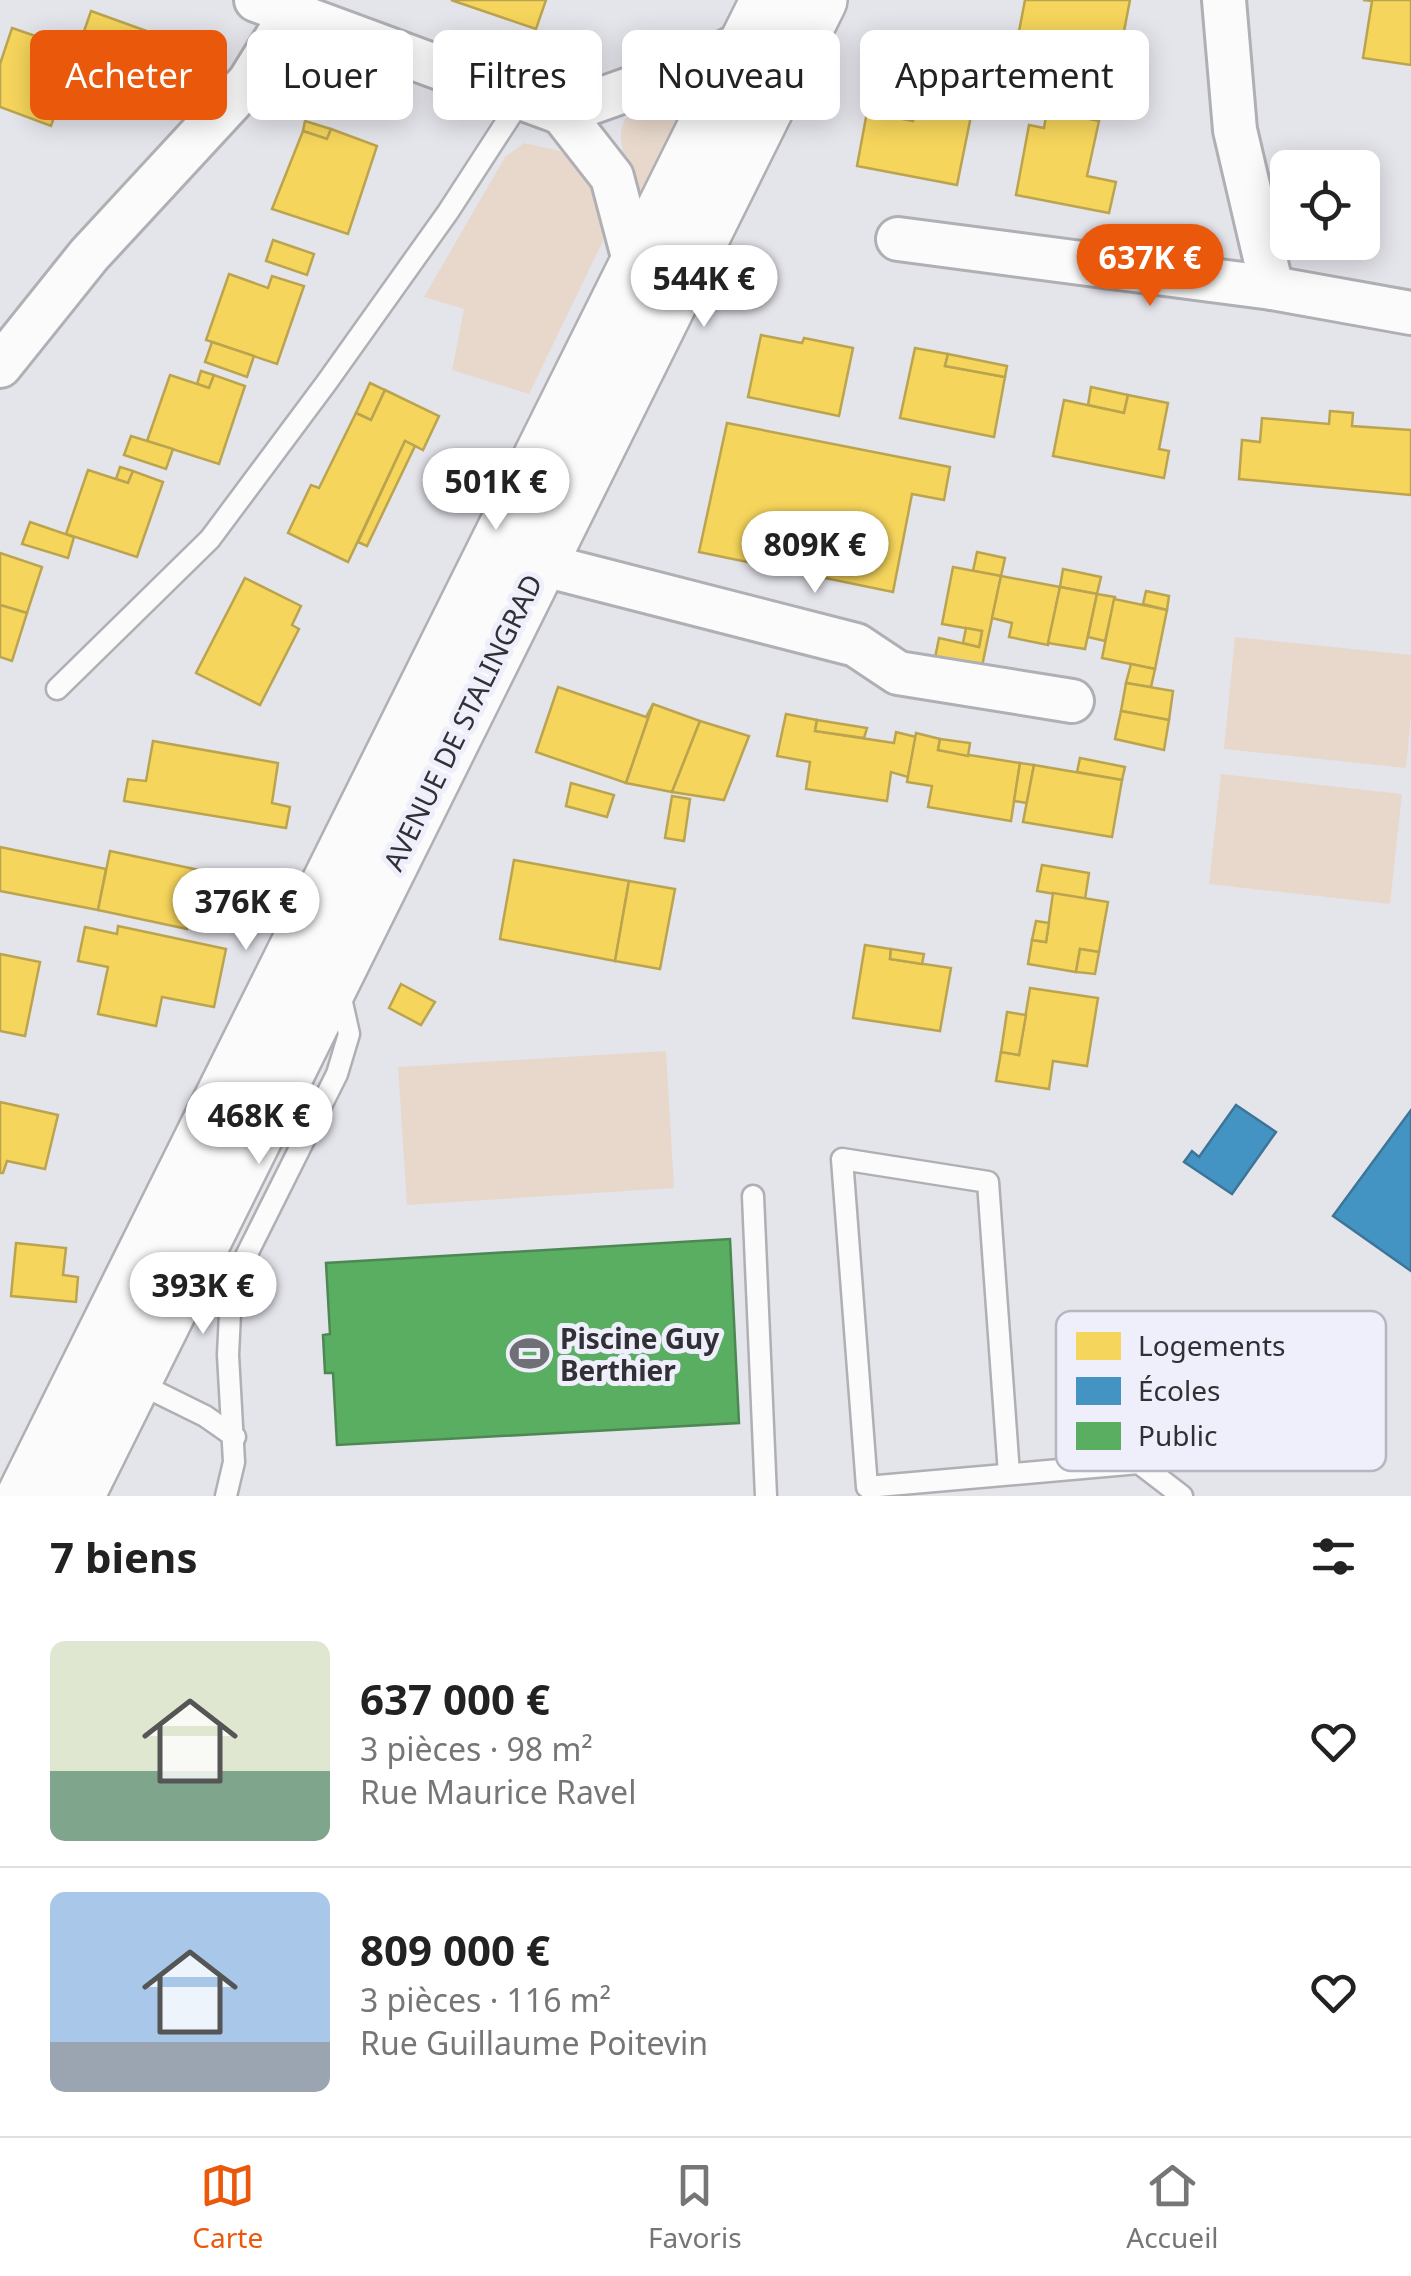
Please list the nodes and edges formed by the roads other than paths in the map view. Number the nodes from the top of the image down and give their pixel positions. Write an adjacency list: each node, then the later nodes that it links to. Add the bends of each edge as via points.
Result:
1 (819, 0): 4 (main road, AVENUE DE STALINGRAD)
2 (1224, 0): 11 (street, via 1235,130)
3 (267, 4): 5 (street); 13 (street, via 249,82 88,255)
4 (772, 30)
5 (433, 65)
6 (508, 120): 17 (lane, via 210,539)
7 (567, 120): 10 (street, via 612,177)
8 (729, 120): 10 (main road, AVENUE DE STALINGRAD)
9 (898, 239): 11 (street)
10 (656, 278): 14 (main road, AVENUE DE STALINGRAD); 15 (main road, AVENUE DE STALINGRAD)
11 (1272, 288): 12 (street)
12 (1411, 314)
13 (0, 366)
14 (521, 498): 15 (main road); 16 (main road, AVENUE DE STALINGRAD)
15 (540, 564): 16 (main road); 18 (street, via 856,645 898,673); 19 (main road, AVENUE DE STALINGRAD)
16 (478, 583): 20 (main road, AVENUE DE STALINGRAD)
17 (57, 689)
18 (1072, 701)
19 (330, 986): 20 (main road, via 291,1009 244,1098); 22 (main road, AVENUE DE STALINGRAD); 24 (lane, via 343,999 349,1034 337,1074 240,1268 230,1313)
20 (218, 1106): 22 (main road, via 230,1130 188,1217); 28 (main road, AVENUE DE STALINGRAD)
21 (753, 1196): 30 (lane)
22 (196, 1255): 23 (main road, AVENUE DE STALINGRAD)
23 (133, 1381): 24 (lane); 28 (main road, via 102,1389 68,1458)
24 (234, 1437): 29 (lane)
25 (1056, 1470): 27 (lane)
26 (1149, 1471): 31 (lane)
27 (1009, 1474): 27 (lane, via 867,1487 842,1160 988,1182)
28 (39, 1480)
29 (226, 1496)
30 (766, 1496)
31 (1182, 1496)

